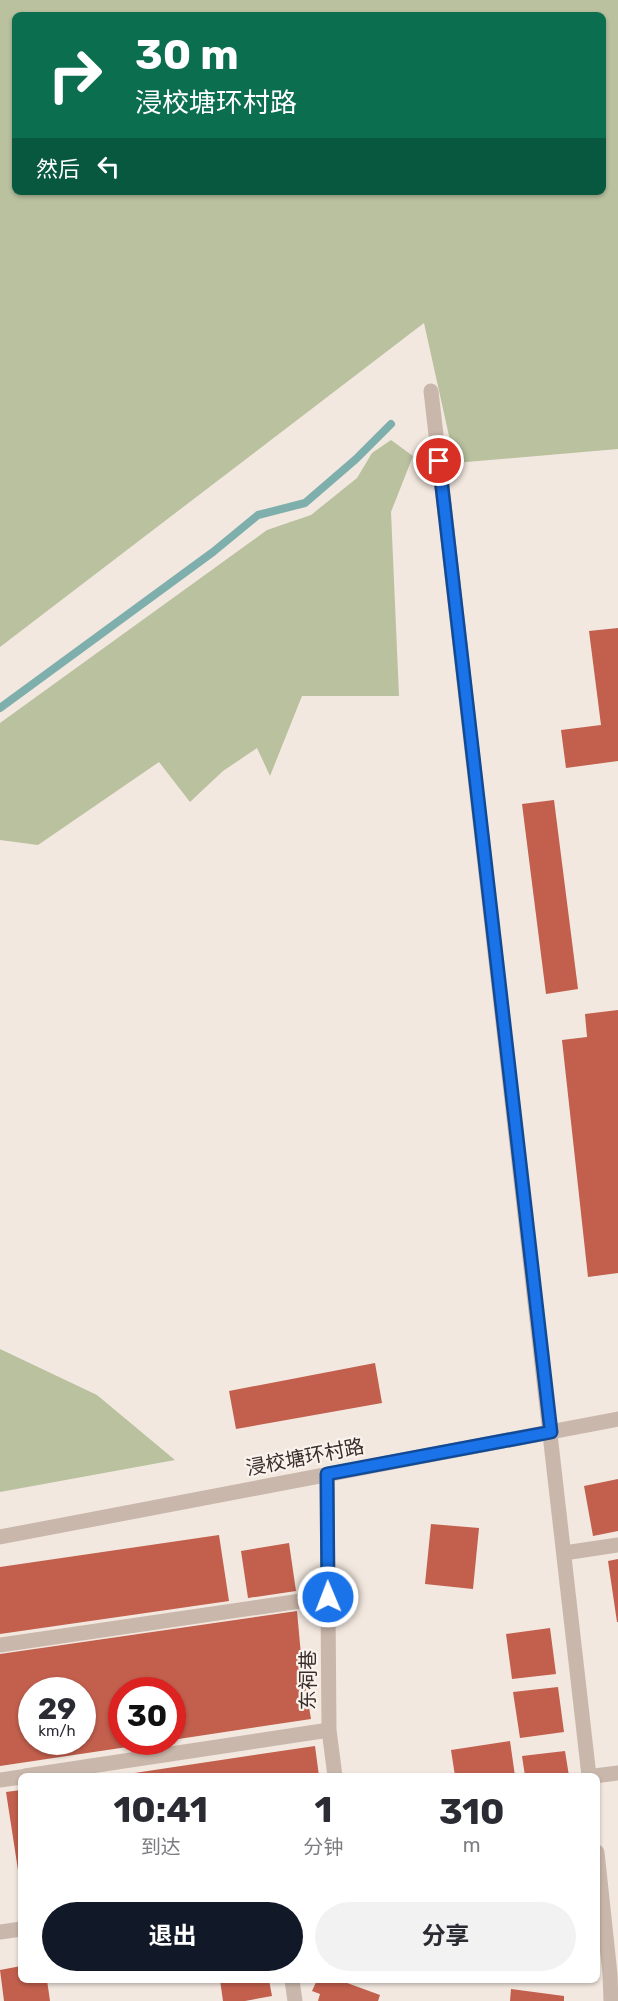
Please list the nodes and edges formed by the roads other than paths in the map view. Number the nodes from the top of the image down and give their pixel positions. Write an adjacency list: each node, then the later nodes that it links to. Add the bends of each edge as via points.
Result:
1 (431, 391): 3 (street)
2 (618, 1419): 3 (street, 浸校塘环村路)
3 (551, 1432): 4 (street, 浸校塘环村路); 7 (street)
4 (327, 1474): 5 (street, 浸校塘环村路); 8 (street, 东祠巷)
5 (0, 1537)
6 (618, 1545): 7 (street)
7 (564, 1553): 13 (street)
8 (328, 1597): 9 (street); 10 (street, 东祠巷)
9 (0, 1645)
10 (329, 1730): 11 (street); 12 (street, 东祠巷)
11 (43, 1773)
12 (335, 1773)
13 (589, 1773)
14 (618, 1773): 15 (street)
15 (600, 1775)
16 (18, 1777): 17 (street)
17 (0, 1780)
18 (600, 1904): 21 (street)
19 (18, 1929): 20 (street)
20 (0, 1932)
21 (604, 1974): 24 (street)
22 (292, 1983): 23 (street)
23 (295, 2001)
24 (611, 2001)

